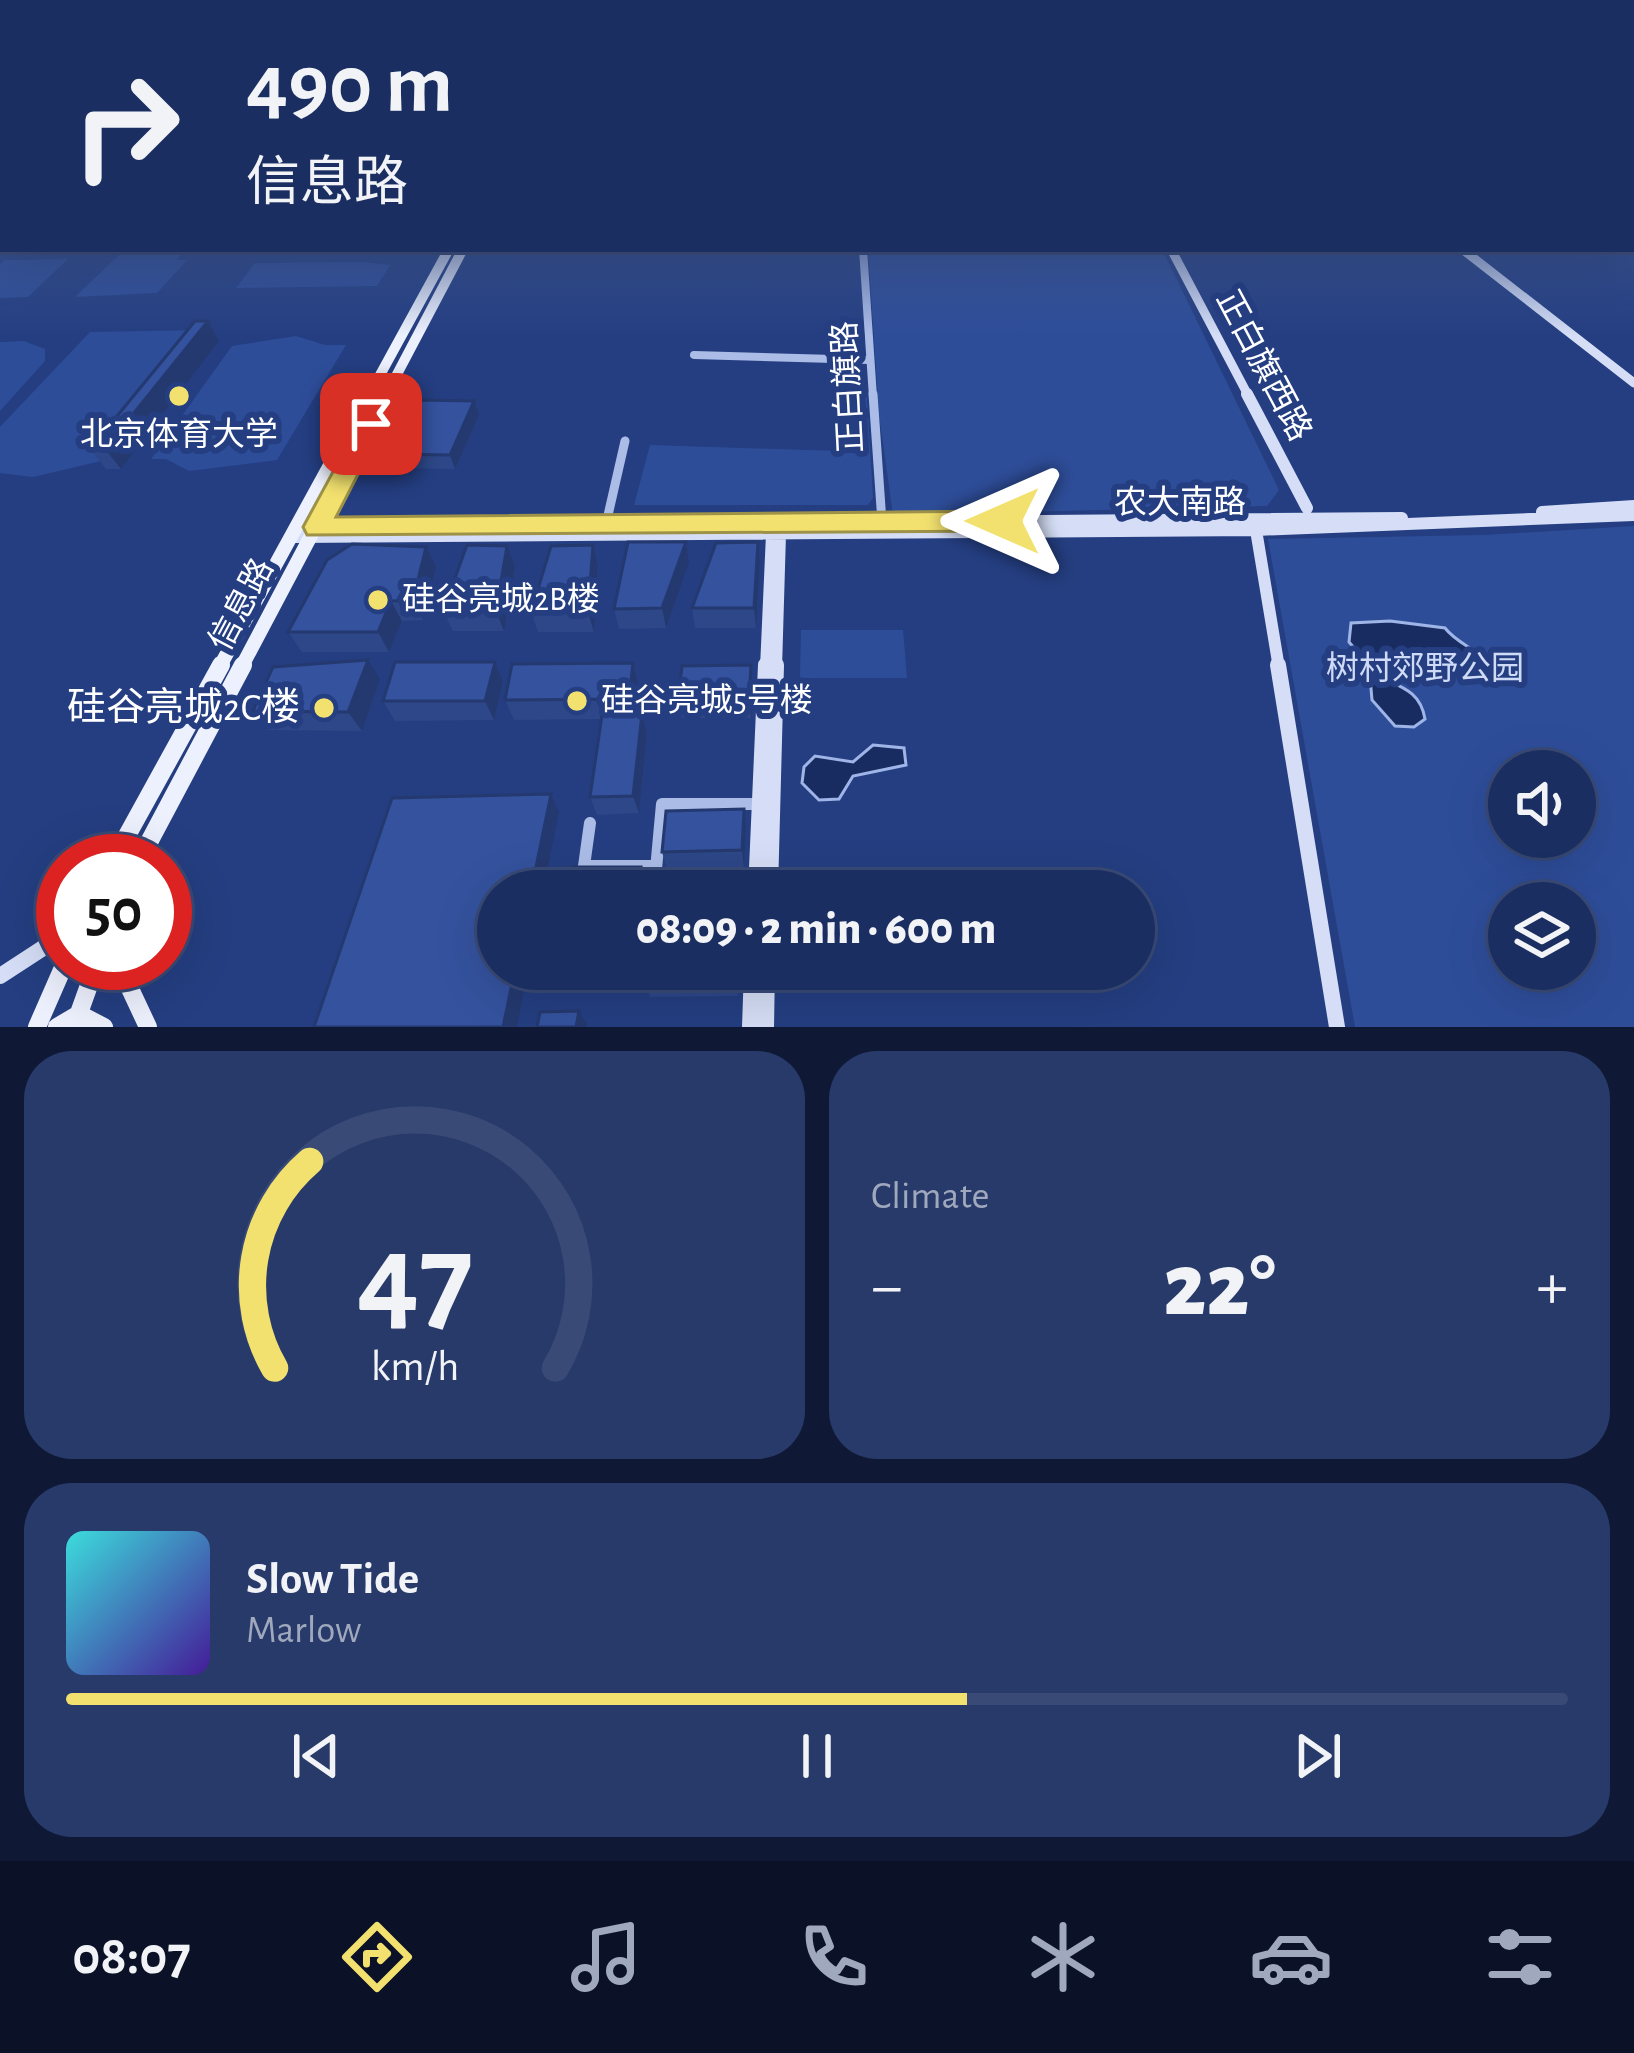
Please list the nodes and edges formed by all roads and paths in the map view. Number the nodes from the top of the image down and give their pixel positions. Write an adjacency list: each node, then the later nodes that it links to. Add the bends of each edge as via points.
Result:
1 (447, 252): 16 (main road, 信息路)
2 (461, 252): 16 (main road, 信息路)
3 (863, 252): 8 (street, 正白旗路)
4 (1173, 252): 11 (main road, 正白旗西路)
5 (1466, 252): 9 (main road)
6 (1475, 252): 9 (main road)
7 (694, 355): 8 (street)
8 (869, 360): 13 (street, 正白旗路)
9 (1634, 380)
10 (625, 441): 14 (street)
11 (1307, 508)
12 (1634, 510): 13 (main road, 农大南路); 15 (main road, 农大南路)
13 (882, 522): 14 (main road, 农大南路)
14 (606, 524): 16 (main road, 农大南路)
15 (1256, 530): 17 (main road, 农大南路); 40 (main road)
16 (305, 532): 17 (main road, 农大南路); 20 (main road, 信息路); 21 (main road, 信息路)
17 (776, 534): 18 (main road); 25 (main road)
18 (760, 804): 22 (street, via 662,804); 24 (main road)
19 (590, 823): 22 (street, via 584,866)
20 (129, 834)
21 (153, 834)
22 (656, 866): 23 (street)
23 (656, 870)
24 (757, 870)
25 (770, 870)
26 (36, 953): 27 (main road)
27 (0, 976)
28 (53, 990): 34 (main road)
29 (88, 990): 33 (main road)
30 (131, 990): 37 (main road)
31 (751, 990): 38 (main road)
32 (767, 990): 39 (main road)
33 (76, 1020): 35 (main road); 36 (main road)
34 (37, 1027)
35 (57, 1027)
36 (104, 1027)
37 (148, 1027)
38 (749, 1027)
39 (766, 1027)
40 (1337, 1027)

